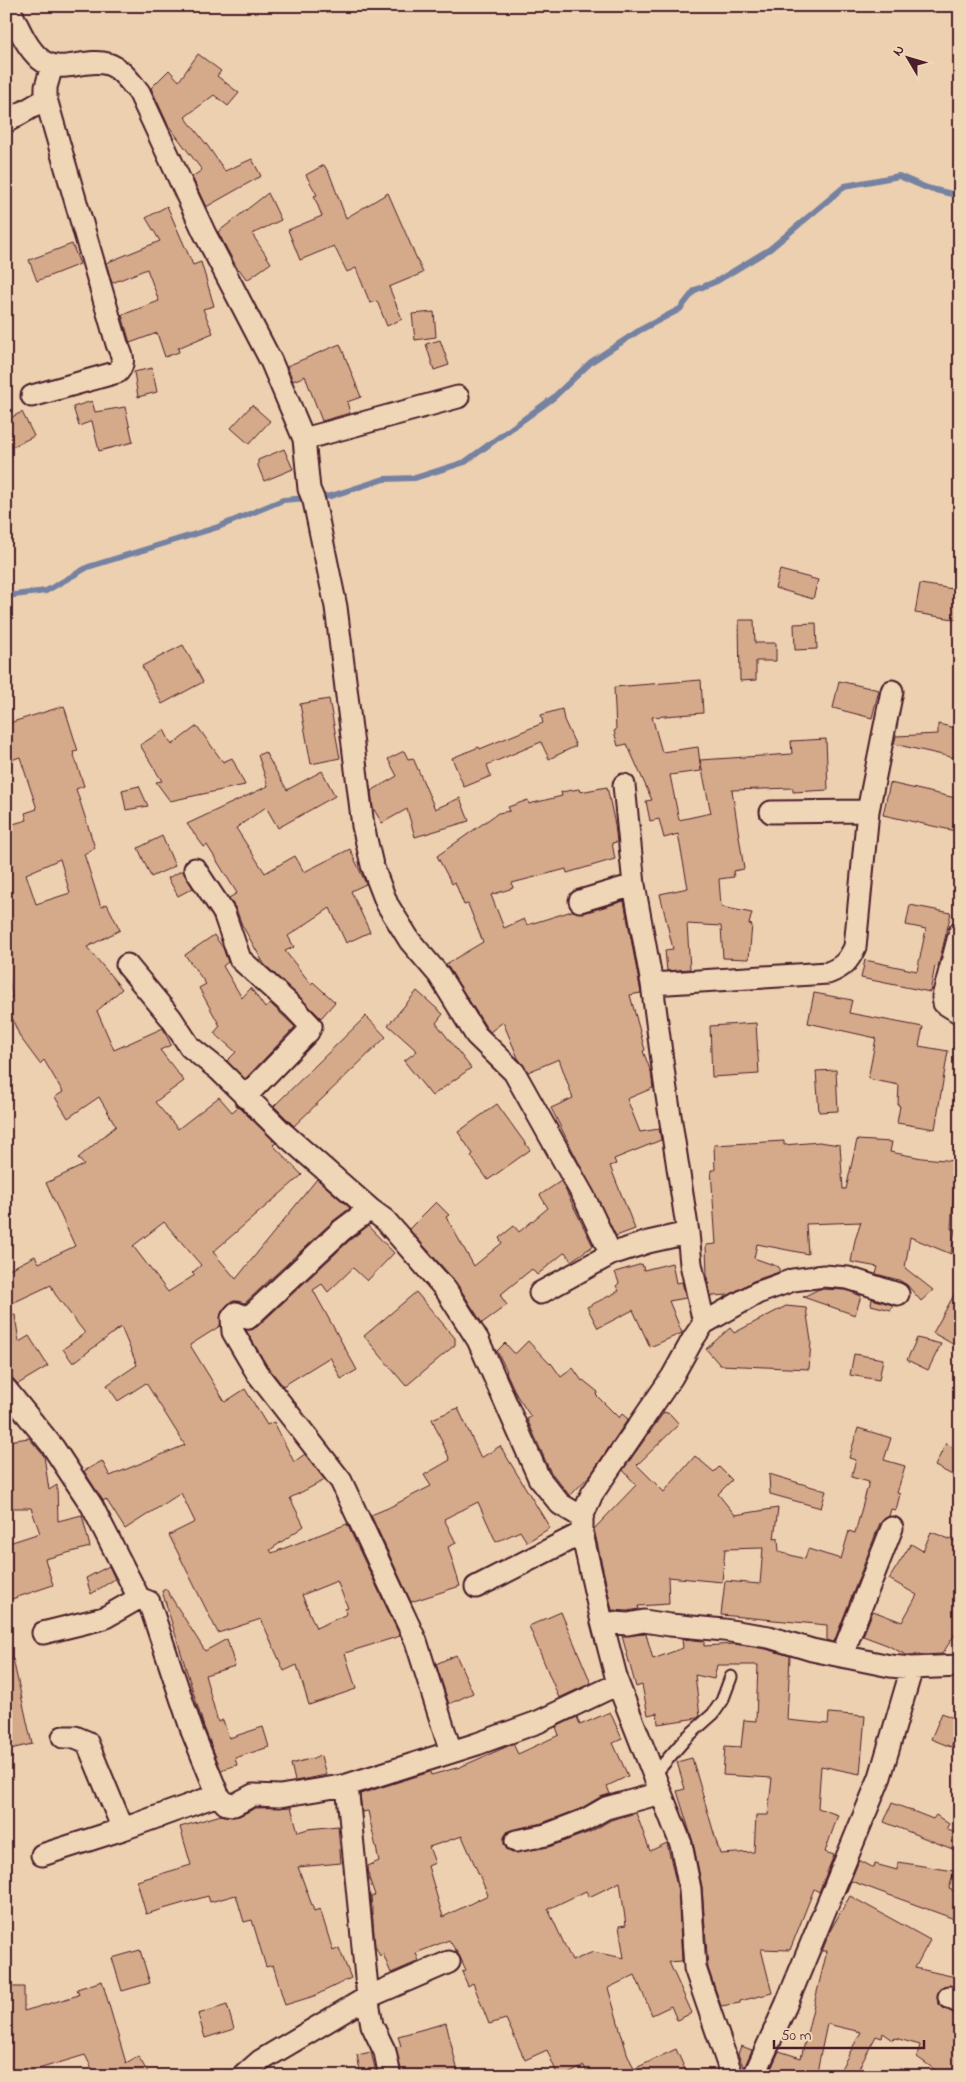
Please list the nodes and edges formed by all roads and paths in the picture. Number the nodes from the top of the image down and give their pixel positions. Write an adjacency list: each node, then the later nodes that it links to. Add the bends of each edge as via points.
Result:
1 (8, 6): 2 (street, via 27,43 40,59)
2 (52, 66): 3 (street); 7 (street, via 90,62 108,64 124,75 139,92 204,232 272,362)
3 (46, 99): 4 (street); 5 (street, via 123,361 118,372)
4 (6, 122)
5 (32, 396)
6 (458, 397): 7 (street)
7 (304, 440): 22 (street, via 336,607 364,826 375,873 387,904 410,940 439,975 476,1035 514,1072 584,1197)
8 (892, 691): 10 (street)
9 (624, 785): 13 (street)
10 (868, 811): 11 (street); 17 (street, via 855,947 842,967 828,974)
11 (771, 812)
12 (195, 869): 19 (street, via 224,913 240,959 310,1026 308,1032)
13 (634, 885): 14 (street); 17 (street)
14 (580, 901)
15 (960, 932): 18 (street, via 943,996 944,1003)
16 (127, 965): 19 (street, via 171,1018 190,1047 220,1070)
17 (652, 984): 21 (street)
18 (960, 1013)
19 (245, 1097): 20 (street)
20 (370, 1209): 27 (street, via 385,1220 446,1290 478,1340 539,1478); 39 (street, via 342,1230 248,1318 236,1313 232,1324 256,1373 341,1481 416,1641)
21 (688, 1232): 22 (street); 25 (street, via 691,1264)
22 (611, 1254): 23 (street)
23 (540, 1293)
24 (898, 1294): 25 (street, via 848,1278 824,1276 793,1280 757,1293)
25 (704, 1323): 27 (street, via 672,1377 592,1494)
26 (6, 1389): 30 (street, via 53,1447 92,1506)
27 (582, 1525): 29 (street); 31 (street)
28 (892, 1528): 33 (street)
29 (476, 1587)
30 (139, 1598): 32 (street, via 104,1618); 42 (street, via 149,1602 183,1705)
31 (602, 1622): 33 (street, via 628,1624 644,1621 724,1630); 37 (street)
32 (43, 1633)
33 (842, 1655): 35 (street)
34 (960, 1666): 35 (street)
35 (912, 1668): 51 (street, via 880,1777)
36 (731, 1677): 40 (lane, via 722,1701 686,1739)
37 (618, 1684): 39 (street, via 538,1722); 40 (street)
38 (63, 1737): 43 (street, via 87,1742)
39 (451, 1752): 41 (street)
40 (658, 1784): 44 (street, via 585,1820 546,1835); 50 (street, via 686,1865 695,1968)
41 (347, 1785): 42 (street, via 280,1796 253,1794 234,1805 226,1804); 47 (street)
42 (218, 1795): 43 (street)
43 (123, 1830): 45 (street)
44 (516, 1841)
45 (42, 1855)
46 (449, 1962): 47 (street)
47 (368, 1998): 48 (street, via 260,2061); 49 (street, via 372,2025 385,2052)
48 (242, 2076)
49 (390, 2076)
50 (732, 2076)
51 (754, 2076)

